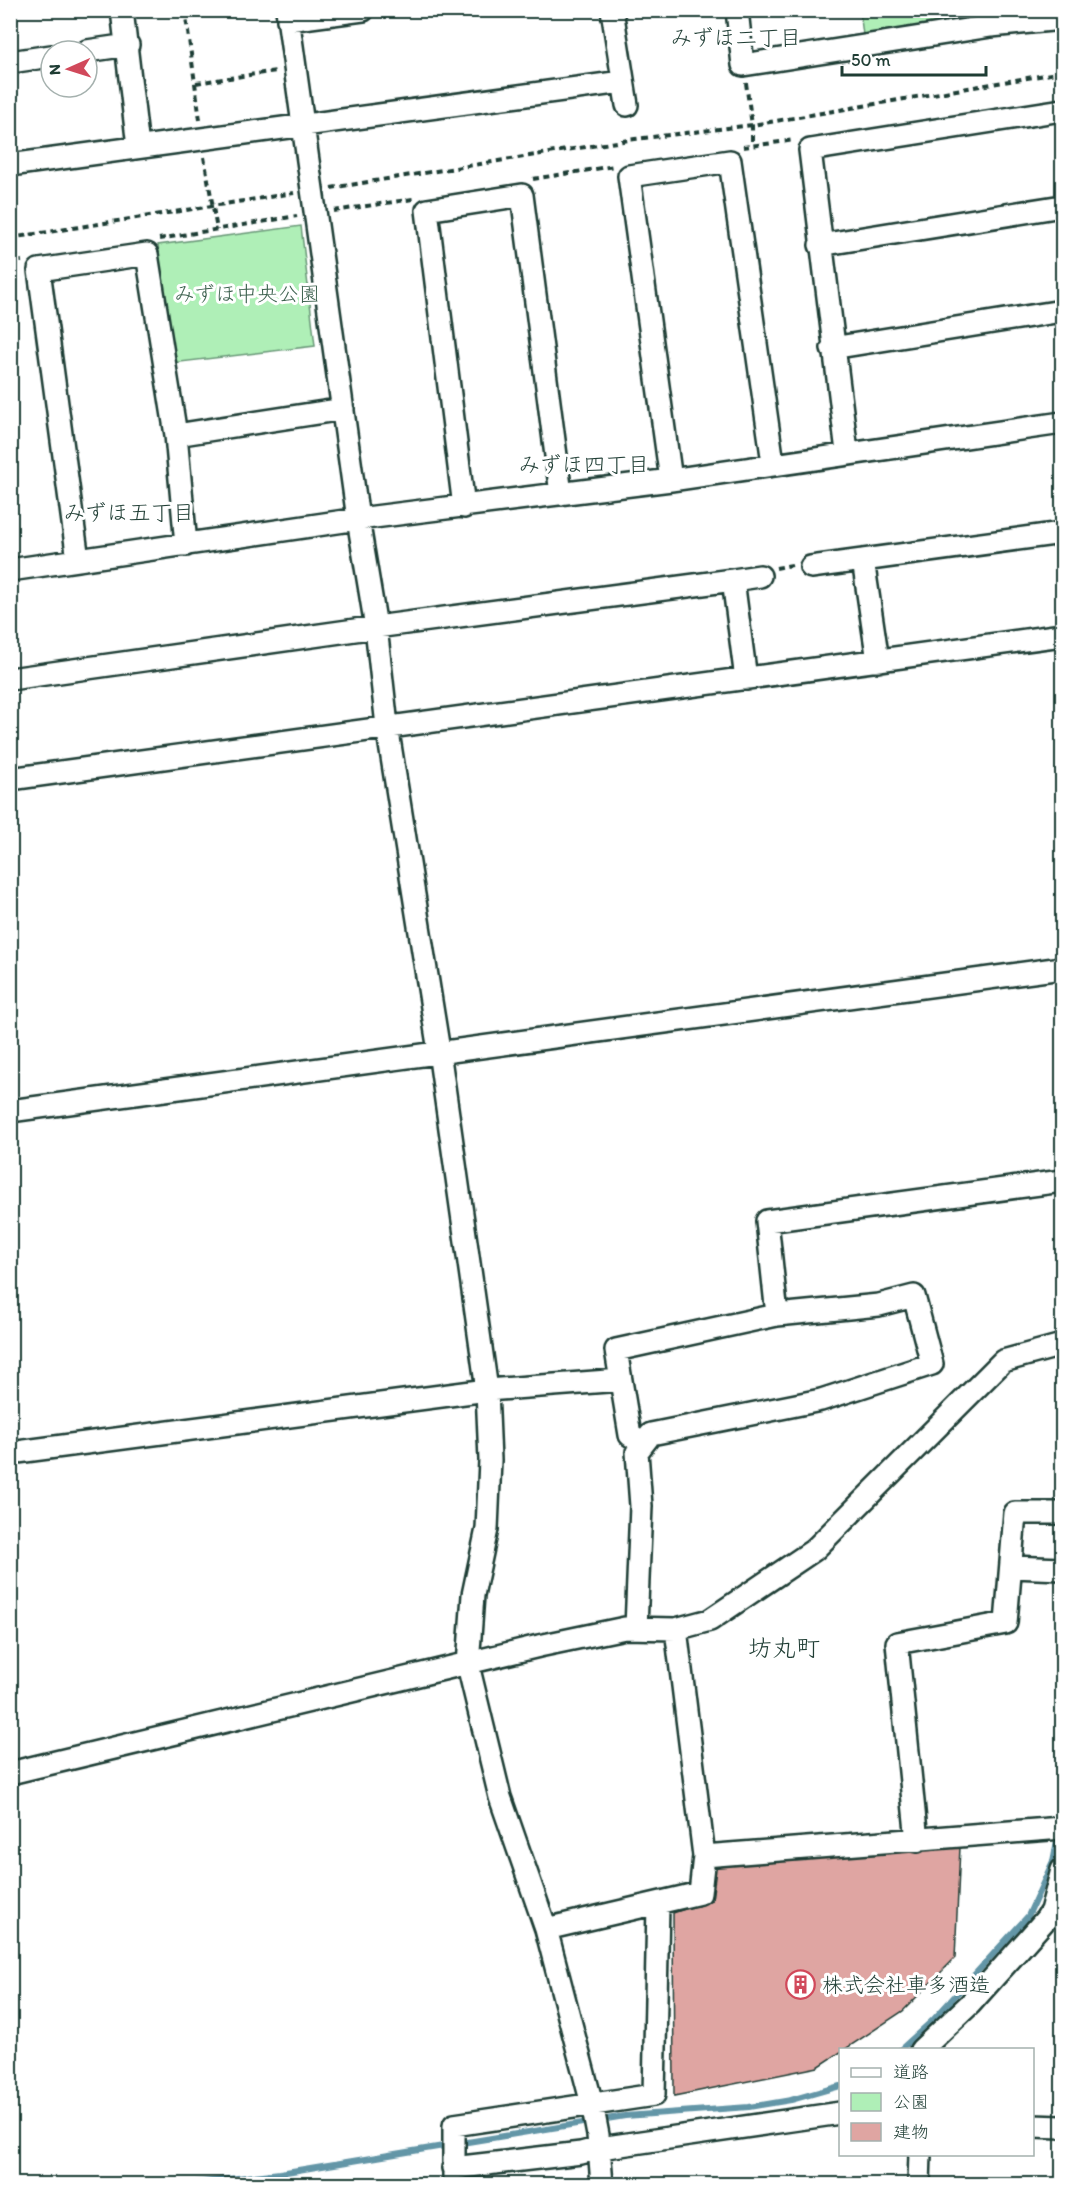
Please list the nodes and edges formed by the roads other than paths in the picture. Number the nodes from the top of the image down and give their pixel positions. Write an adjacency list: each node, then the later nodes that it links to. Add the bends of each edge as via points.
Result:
1 (122, 10): 8 (street)
2 (363, 10): 5 (street)
3 (612, 10): 12 (street)
4 (737, 10): 6 (street, via 743,65)
5 (287, 15): 15 (street)
6 (989, 18): 7 (street)
7 (1062, 19)
8 (128, 45): 9 (street); 16 (street)
9 (99, 49)
10 (39, 58): 11 (street)
11 (10, 62)
12 (622, 82): 13 (street); 15 (street)
13 (627, 105)
14 (1062, 110): 19 (street, via 810,150)
15 (303, 126): 16 (street); 22 (street)
16 (138, 147): 17 (street)
17 (10, 165)
18 (1062, 206): 19 (street)
19 (820, 245): 21 (street)
20 (1062, 311): 21 (street)
21 (832, 348): 25 (street)
22 (343, 409): 24 (street); 30 (street)
23 (1062, 423): 25 (street)
24 (176, 435): 32 (street); 33 (street, via 147,254 39,270)
25 (847, 452): 26 (street)
26 (773, 463): 27 (street); 27 (street, via 730,161 629,176)
27 (671, 480): 28 (street)
28 (561, 494): 29 (street); 29 (street, via 522,195 426,210)
29 (464, 507): 30 (street)
30 (358, 519): 32 (street); 39 (street)
31 (1062, 533): 34 (street)
32 (186, 545): 33 (street)
33 (78, 560): 36 (street)
34 (863, 560): 35 (street); 41 (street)
35 (811, 567)
36 (10, 570)
37 (760, 576): 38 (street)
38 (733, 580): 39 (street); 42 (street)
39 (376, 627): 43 (street); 44 (street)
40 (1062, 635): 41 (street)
41 (878, 661): 42 (street)
42 (746, 679): 44 (street)
43 (10, 680)
44 (387, 726): 45 (street); 47 (street)
45 (10, 779)
46 (1062, 968): 47 (street)
47 (439, 1051): 48 (street); 53 (street)
48 (10, 1111)
49 (1062, 1181): 50 (street, via 768,1221)
50 (777, 1315): 52 (street, via 616,1350); 54 (street, via 879,1305 914,1296 932,1364 822,1400 651,1434)
51 (1062, 1345): 60 (street, via 1003,1361 814,1550 710,1620)
52 (621, 1380): 53 (street); 54 (street, via 630,1435)
53 (487, 1390): 55 (street); 61 (street, via 487,1529 472,1596)
54 (643, 1444): 59 (street, via 637,1452 641,1506)
55 (10, 1453)
56 (1062, 1513): 57 (street, via 1015,1513)
57 (1012, 1568): 58 (street); 64 (street, via 1006,1623 897,1643)
58 (1062, 1569)
59 (636, 1628): 60 (street); 61 (street, via 539,1646)
60 (676, 1629): 65 (street)
61 (468, 1665): 62 (street); 68 (street, via 500,1797)
62 (10, 1773)
63 (1058, 1828): 64 (street)
64 (917, 1841): 65 (street)
65 (704, 1856): 67 (street, via 700,1893)
66 (1062, 1870): 69 (street, via 1046,1919 970,2004)
67 (658, 1905): 68 (street); 71 (street, via 654,2095)
68 (546, 1929): 71 (street)
69 (922, 2048)
70 (839, 2113): 71 (street, via 758,2127)
71 (596, 2126): 75 (street, via 581,2153); 75 (street, via 454,2125); 76 (street)
72 (1034, 2126): 73 (street)
73 (1062, 2127)
74 (920, 2156): 77 (street)
75 (454, 2171)
76 (602, 2184)
77 (919, 2184)

